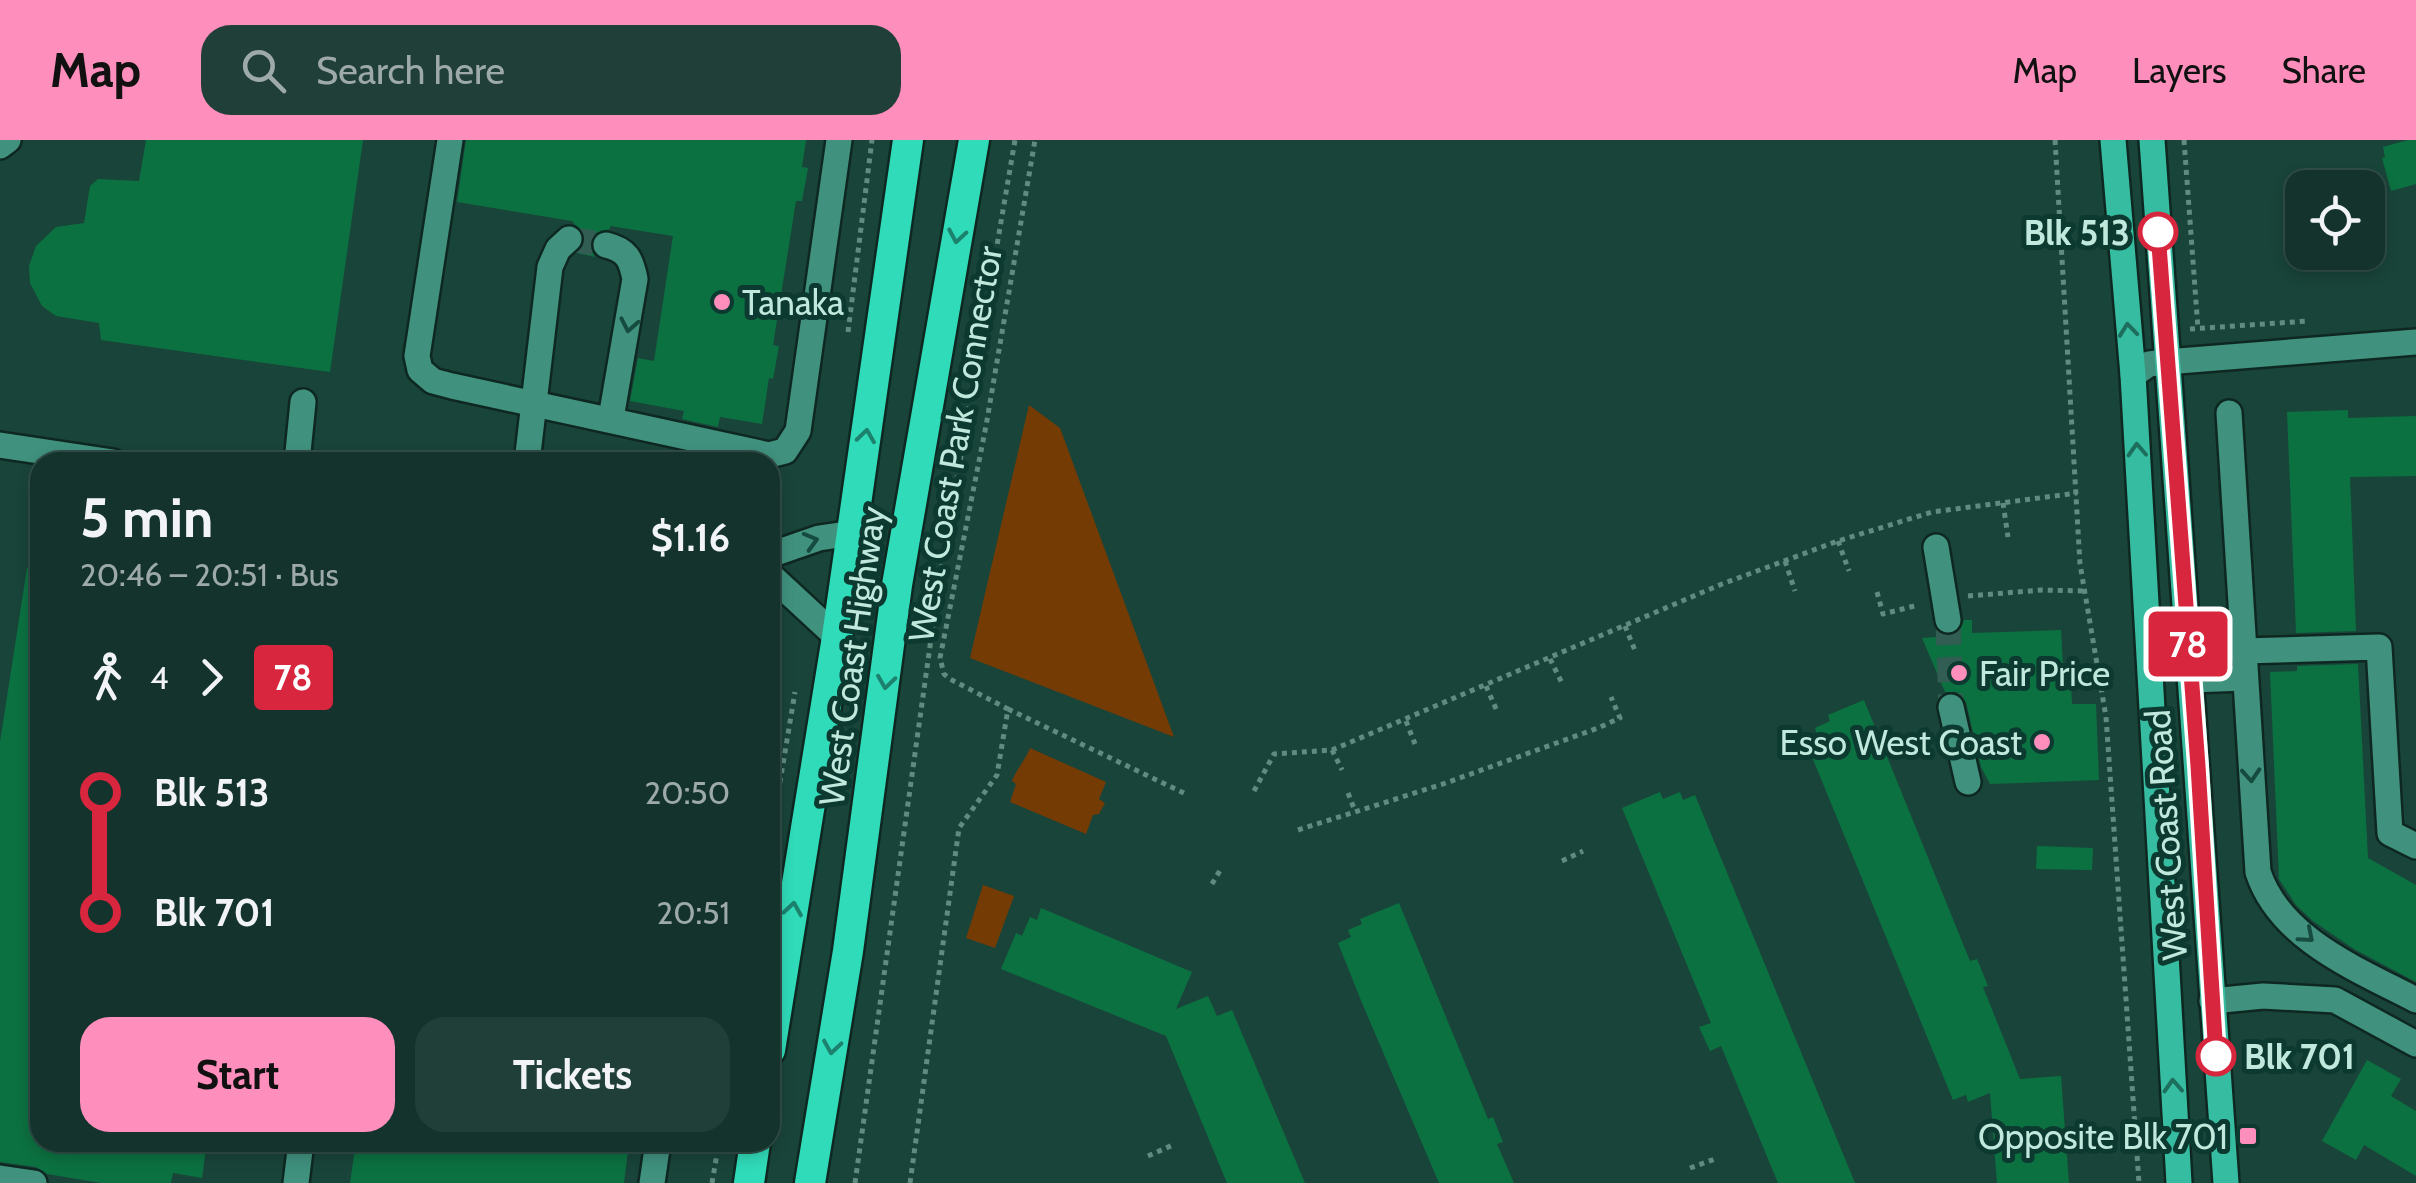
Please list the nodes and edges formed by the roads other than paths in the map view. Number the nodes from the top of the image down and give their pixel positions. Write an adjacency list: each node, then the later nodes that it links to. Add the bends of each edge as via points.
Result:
1 (8, 140): 8 (street)
2 (450, 140): 17 (street, via 420,370 434,380)
3 (838, 140): 25 (street, via 798,431)
4 (908, 140): 26 (highway, West Coast Highway, one-way to 4)
5 (974, 140): 54 (highway, West Coast Highway, one-way to 54, via 898,586)
6 (2112, 140): 10 (main road, West Coast Road)
7 (2152, 140): 9 (main road, West Coast Road)
8 (0, 146)
9 (2154, 167): 10 (main road); 14 (main road, West Coast Road)
10 (2116, 170): 15 (main road, West Coast Road, one-way to 10)
11 (569, 238): 17 (street, via 550,267)
12 (606, 246): 19 (street, one-way to 19, via 626,254 635,278)
13 (2416, 342): 14 (street)
14 (2166, 362): 15 (street); 34 (main road, West Coast Road)
15 (2133, 375): 38 (main road, West Coast Road, one-way to 15)
16 (302, 402): 22 (street)
17 (533, 405): 19 (street); 23 (street)
18 (2229, 413): 32 (street)
19 (611, 418): 24 (street)
20 (0, 446): 21 (street)
21 (42, 452)
22 (298, 452)
23 (528, 452)
24 (746, 452)
25 (780, 452)
26 (853, 533): 28 (street, one-way to 26); 31 (highway, West Coast Highway)
27 (1936, 547): 30 (street)
28 (780, 551)
29 (780, 584): 31 (street)
30 (1948, 620)
31 (837, 637): 41 (highway, West Coast Highway, one-way to 31)
32 (2242, 650): 33 (street); 39 (street, via 2379,647 2390,833)
33 (2244, 678): 34 (street); 40 (street, one-way to 40, via 2258,872 2266,896 2311,943)
34 (2190, 680): 37 (main road, West Coast Road)
35 (1951, 707): 36 (street)
36 (1968, 782)
37 (2199, 789): 38 (main road, via 2180,798); 44 (main road, West Coast Road)
38 (2157, 795): 55 (main road, West Coast Road, one-way to 38)
39 (2416, 846)
40 (2355, 966): 42 (street); 43 (street)
41 (780, 988)
42 (2335, 1000): 44 (street); 45 (street)
43 (2416, 1000)
44 (2212, 1001): 56 (main road, West Coast Road)
45 (2416, 1044)
46 (300, 1152): 51 (street)
47 (657, 1152): 52 (street)
48 (754, 1152): 53 (highway)
49 (0, 1178): 50 (street)
50 (34, 1183)
51 (296, 1183)
52 (652, 1183)
53 (749, 1183)
54 (810, 1183)
55 (2179, 1183)
56 (2226, 1183)

